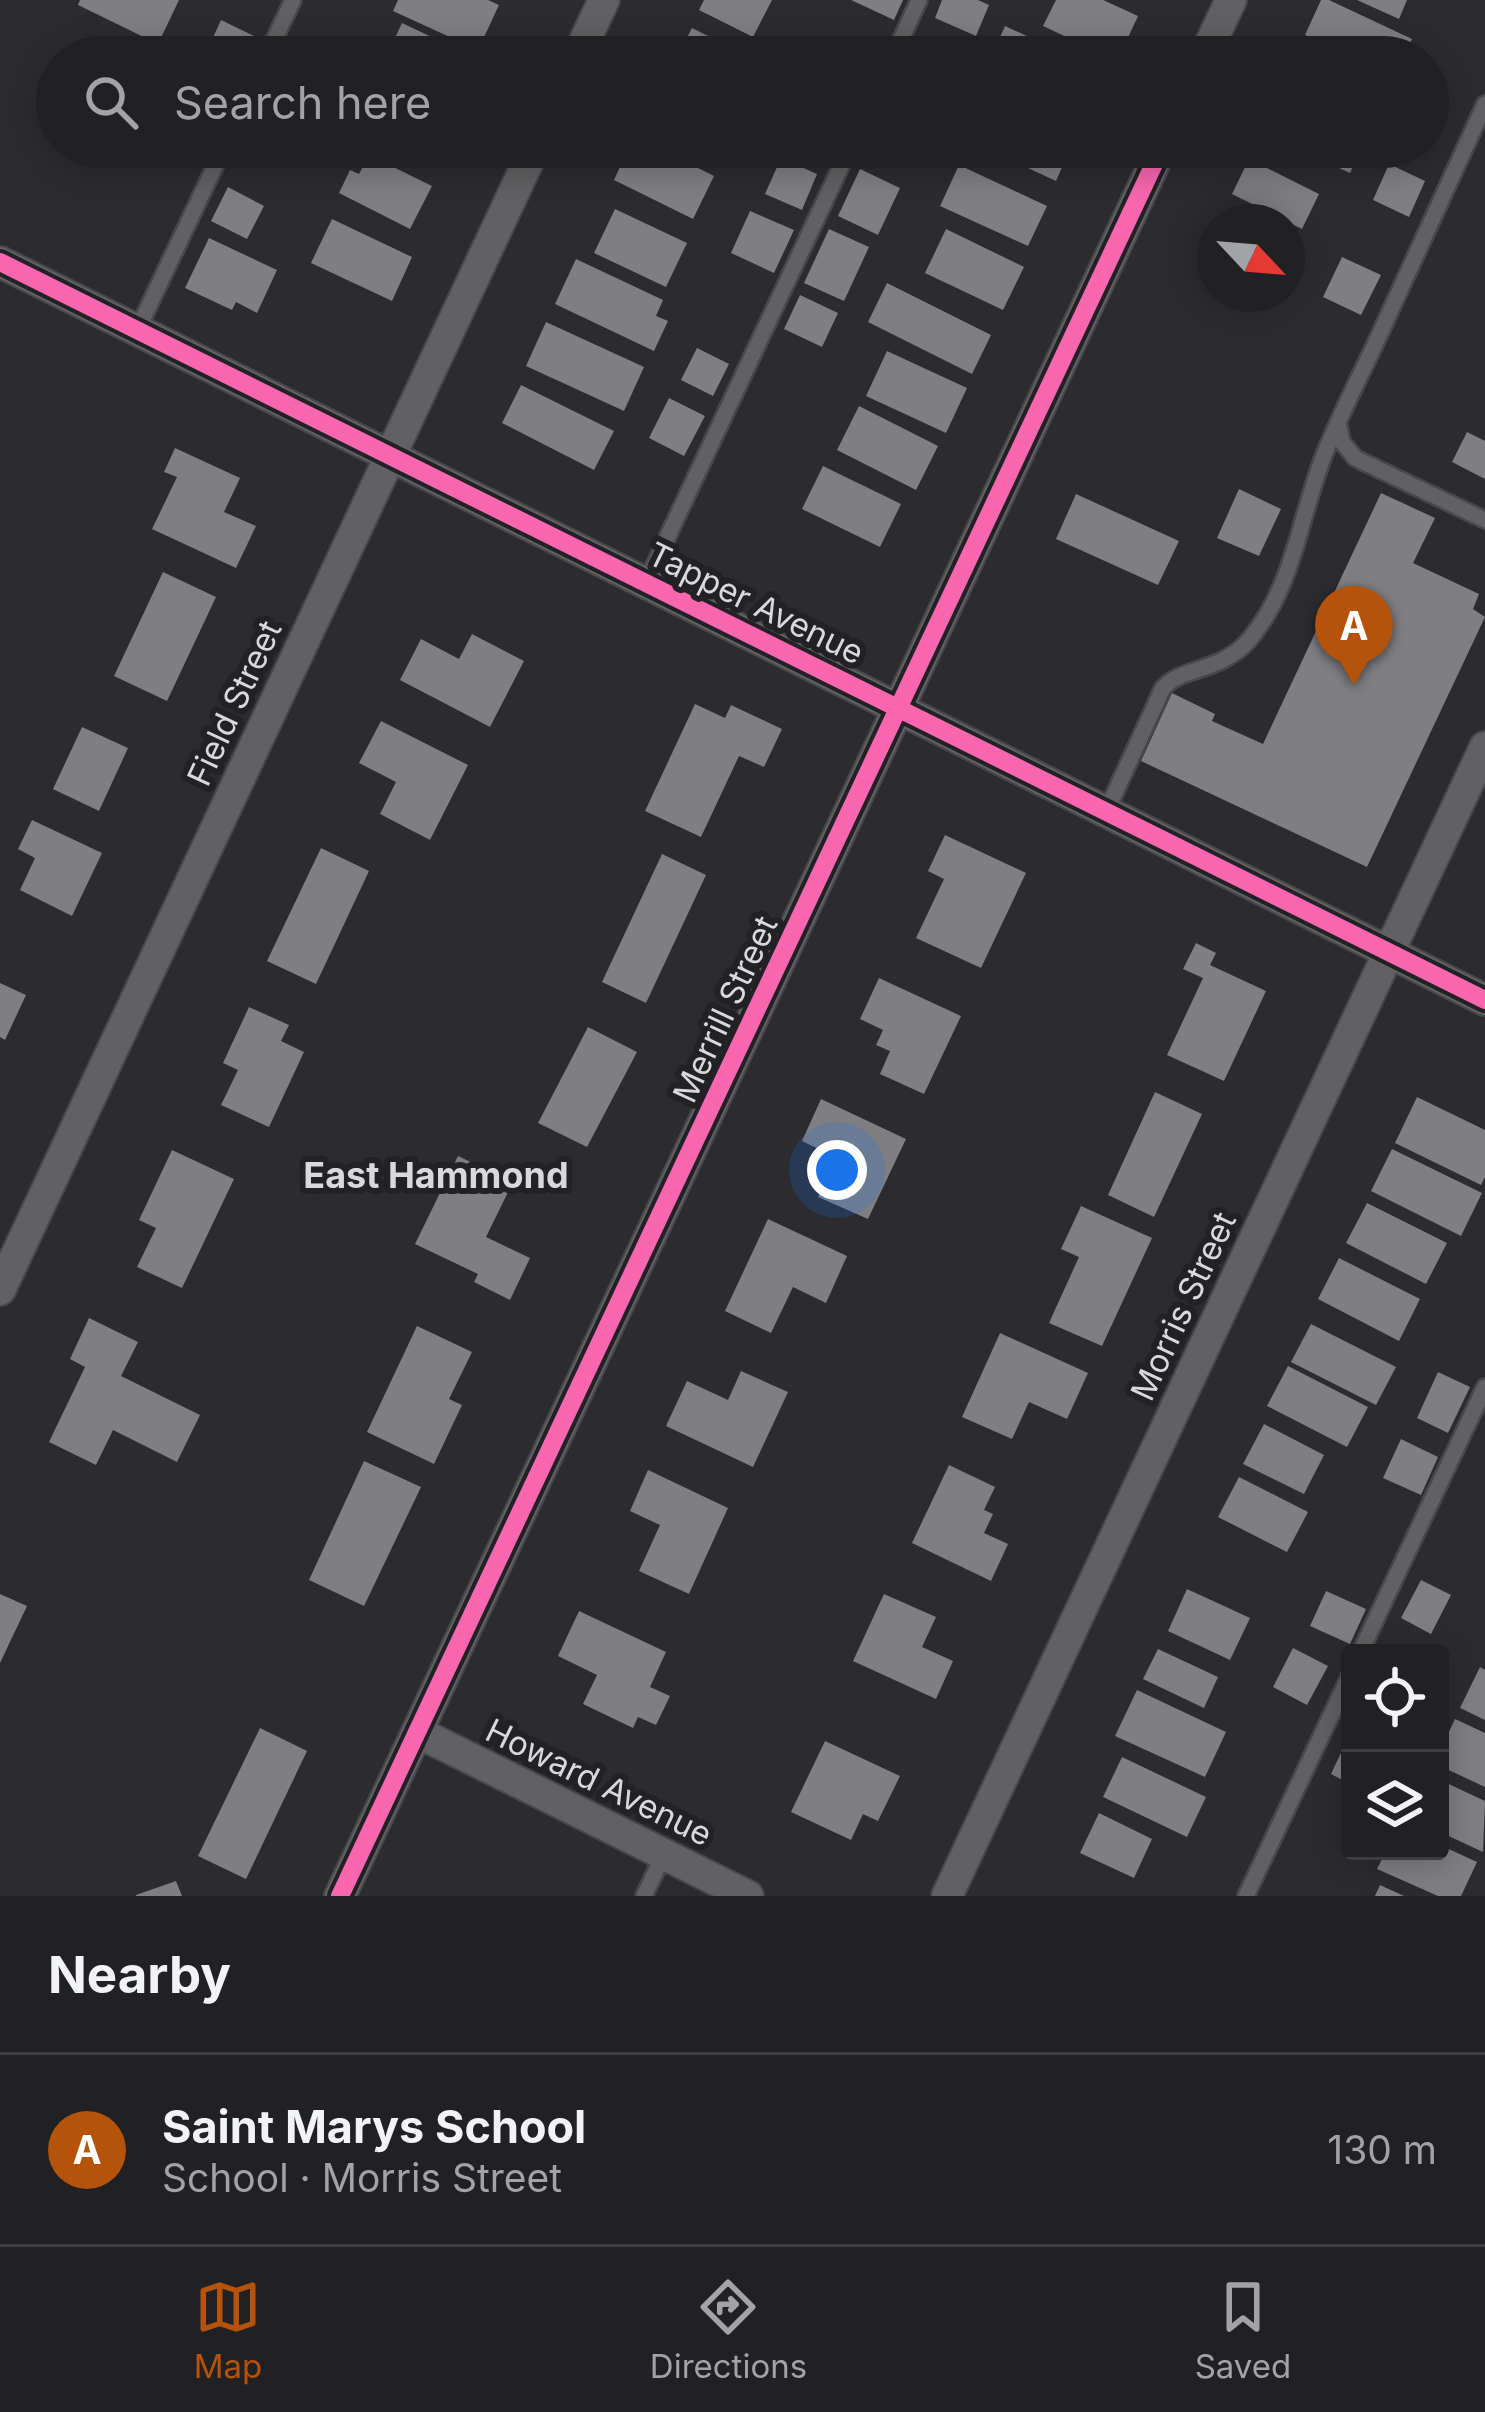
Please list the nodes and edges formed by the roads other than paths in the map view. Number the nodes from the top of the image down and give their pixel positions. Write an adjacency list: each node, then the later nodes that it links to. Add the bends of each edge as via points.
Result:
1 (293, 0): 5 (lane)
2 (604, 0): 6 (street)
3 (919, 0): 7 (lane)
4 (1231, 0): 8 (street)
5 (276, 36)
6 (588, 36)
7 (902, 36)
8 (1214, 36)
9 (1485, 104): 16 (lane)
10 (214, 168): 15 (lane)
11 (525, 168): 17 (street, Field Street)
12 (840, 168): 19 (lane)
13 (1152, 168): 20 (street, Merrill Street)
14 (0, 262): 15 (street, Tapper Avenue)
15 (137, 331): 17 (street, Tapper Avenue)
16 (1338, 424): 18 (lane, via 1355,458); 22 (lane, via 1296,554 1266,614 1230,658 1163,688)
17 (388, 458): 19 (street, Tapper Avenue); 25 (street, Field Street)
18 (1485, 520)
19 (646, 583): 20 (street, Tapper Avenue)
20 (901, 707): 22 (street, Tapper Avenue); 29 (street, Merrill Street)
21 (1485, 747): 23 (street, Morris Street)
22 (1107, 810): 23 (street, Tapper Avenue)
23 (1388, 952): 24 (street, Tapper Avenue); 34 (street, Morris Street)
24 (1485, 1000)
25 (0, 1290)
26 (1485, 1387): 27 (lane)
27 (1364, 1644)
28 (1341, 1694): 35 (lane)
29 (417, 1732): 30 (street, Howard Avenue); 31 (street, Merrill Street)
30 (664, 1854): 32 (lane); 33 (street, Howard Avenue)
31 (340, 1896)
32 (644, 1896)
33 (748, 1896)
34 (947, 1896)
35 (1246, 1896)

